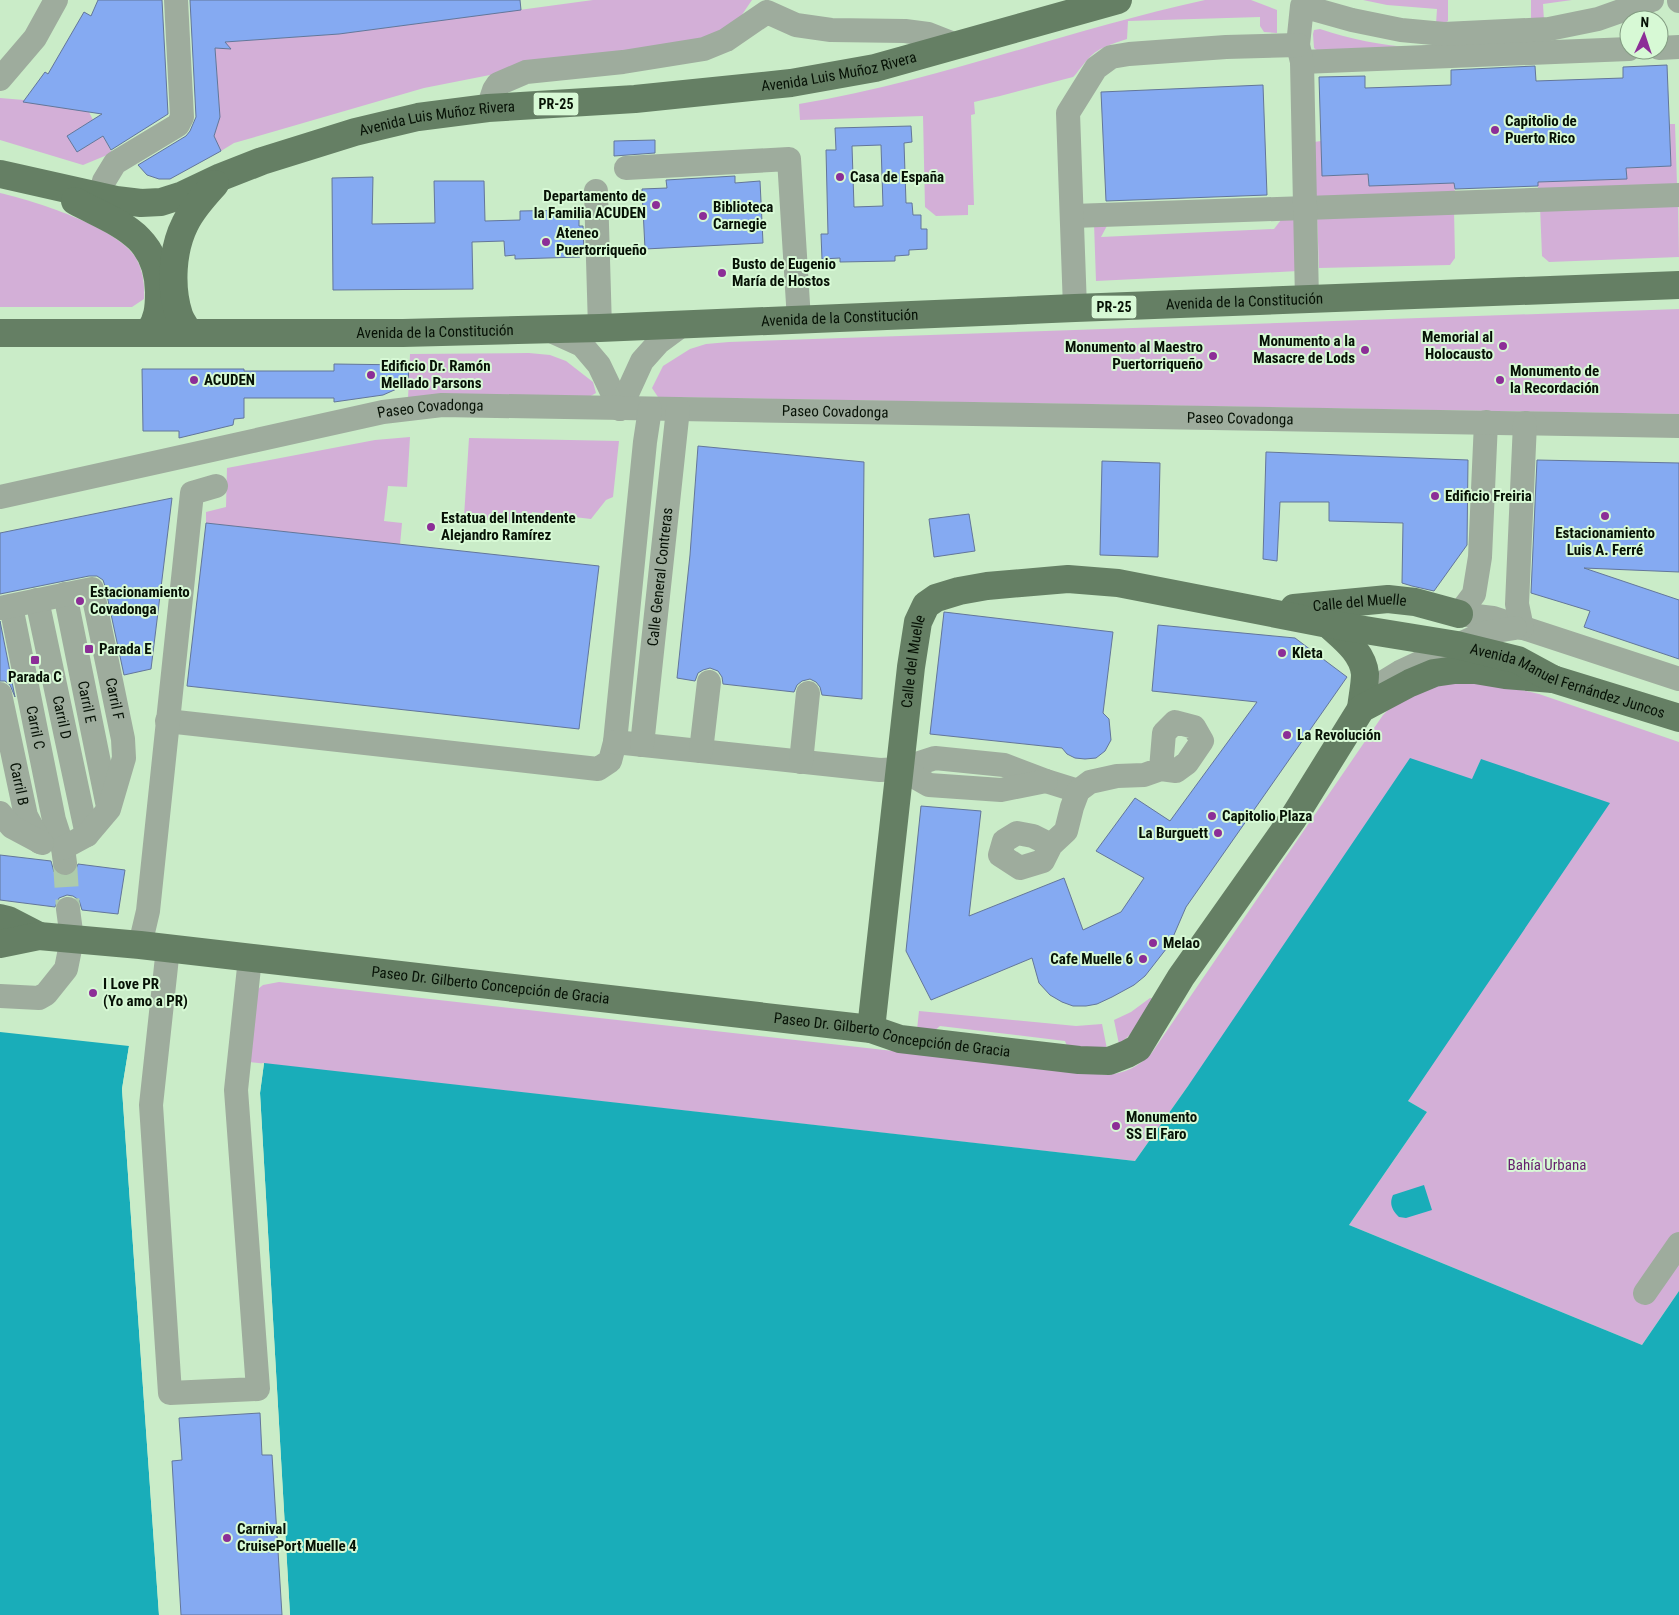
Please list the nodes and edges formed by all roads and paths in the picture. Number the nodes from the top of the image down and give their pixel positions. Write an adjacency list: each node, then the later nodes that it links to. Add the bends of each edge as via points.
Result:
1 (56, 0): 10 (street, via 36,38)
2 (176, 0): 17 (street, via 182,117 178,125 114,163)
3 (1118, 0): 7 (main road, Avenida Luis Muñoz Rivera / PR-25)
4 (1652, 0): 5 (street, via 1598,20 1549,29 1444,34 1401,30 1352,20)
5 (1295, 3): 9 (street)
6 (768, 6): 7 (street, via 796,25 831,30 905,31 928,34); 11 (street, via 726,40 704,49 623,62 526,72 498,84)
7 (956, 45): 11 (main road, Avenida Luis Muñoz Rivera / PR-25, via 875,68 791,83 635,99)
8 (1619, 49): 9 (street)
9 (1300, 53): 19 (street); 20 (street, via 1226,47 1129,54 1112,57 1096,68 1068,113)
10 (0, 79)
11 (488, 108): 14 (main road, Avenida Luis Muñoz Rivera / PR-25, via 418,117 355,132)
12 (626, 168): 24 (street, via 789,159)
13 (0, 174): 15 (main road, Avenida Luis Muñoz Rivera / PR-25)
14 (221, 177): 17 (main road, Avenida Luis Muñoz Rivera / PR-25, via 161,202 134,202); 29 (main road, via 189,217 178,242 174,274 176,296 179,316)
15 (42, 184): 17 (main road, Avenida Luis Muñoz Rivera / PR-25); 28 (main road, via 119,223 141,241 153,261 158,278 158,316)
16 (596, 191): 26 (street)
17 (100, 196)
18 (1679, 196): 19 (street)
19 (1306, 208): 20 (street); 22 (street)
20 (1073, 216): 23 (street)
21 (1679, 285): 22 (main road, Avenida de la Constitución / PR-25)
22 (1307, 300): 23 (main road, Avenida de la Constitución / PR-25)
23 (1075, 308): 24 (main road, Avenida de la Constitución / PR-25)
24 (798, 320): 25 (main road, Avenida de la Constitución / PR-25)
25 (682, 325): 26 (main road, Avenida de la Constitución / PR-25); 31 (street, via 659,342 642,361)
26 (600, 328): 27 (main road, Avenida de la Constitución / PR-25)
27 (549, 330): 29 (main road, Avenida de la Constitución / PR-25); 31 (street, via 582,345 599,366)
28 (149, 332): 29 (main road, Avenida de la Constitución / PR-25); 30 (main road, Avenida de la Constitución / PR-25)
29 (188, 332)
30 (0, 333)
31 (620, 409): 32 (street, Paseo Covadonga); 38 (street, Paseo Covadonga, via 442,405 383,412)
32 (650, 409): 33 (street, Paseo Covadonga); 55 (street, Calle General Contreras)
33 (678, 409): 34 (street, Paseo Covadonga); 56 (street, Calle General Contreras)
34 (1486, 422): 35 (street, Paseo Covadonga); 43 (street, via 1480,557 1474,594)
35 (1525, 423): 36 (street, Paseo Covadonga); 45 (street, via 1517,587)
36 (1679, 426)
37 (216, 486): 54 (street, via 192,493)
38 (0, 497)
39 (65, 594): 40 (street); 62 (street, Carril E); 62 (street, Carril F, via 92,589 123,740 124,758)
40 (37, 600): 41 (street); 64 (street, Carril D)
41 (5, 607): 67 (street, Carril C)
42 (1260, 610): 43 (main road, Calle del Muelle, via 1388,599); 44 (main road, Calle del Muelle); 59 (main road, Calle del Muelle, via 1118,583 1068,579 987,586 936,598 926,605 918,622)
43 (1459, 614): 45 (street, via 1493,618)
44 (1328, 624): 46 (main road, Calle del Muelle); 52 (main road, via 1357,653 1362,665)
45 (1522, 628): 46 (street, via 1484,633); 48 (street)
46 (1457, 645): 47 (main road, Avenida Manuel Fernández Juncos, via 1518,660); 52 (street, via 1382,682 1370,693)
47 (1553, 679): 52 (main road, Paseo Dr. Gilberto Concepción de Gracia, via 1455,670 1410,683); 53 (main road, Avenida Manuel Fernández Juncos)
48 (1679, 679)
49 (709, 682): 57 (street)
50 (808, 693): 58 (street)
51 (0, 694): 65 (street, Carril B, via 26,816)
52 (1362, 709): 77 (main road, Paseo Dr. Gilberto Concepción de Gracia, via 1292,820 1181,977 1138,1048 1109,1061 1079,1060 900,1039)
53 (1679, 718)
54 (168, 721): 55 (street, Calle General Contreras, via 598,770 610,761); 73 (street, via 148,911)
55 (615, 742): 56 (street)
56 (642, 745): 57 (street)
57 (701, 751): 58 (street)
58 (801, 762): 59 (street)
59 (900, 769): 61 (street, via 935,758 1004,765); 77 (main road, Calle del Muelle)
60 (1161, 769): 61 (street, via 1144,775 1090,782)
61 (1078, 792): 66 (street, via 1066,831)
62 (109, 809): 64 (street)
63 (0, 813): 65 (street, via 12,827)
64 (87, 835): 67 (street)
65 (40, 842): 67 (street)
66 (1051, 845)
67 (64, 855)
68 (68, 909): 71 (street)
69 (0, 918): 70 (main road, Paseo Dr. Gilberto Concepción de Gracia)
70 (39, 936): 71 (main road, Paseo Dr. Gilberto Concepción de Gracia); 72 (main road, Paseo Dr. Gilberto Concepción de Gracia)
71 (72, 940): 73 (main road, Paseo Dr. Gilberto Concepción de Gracia); 76 (street, via 66,969 46,994 26,999)
72 (0, 944)
73 (140, 945): 74 (main road, Paseo Dr. Gilberto Concepción de Gracia)
74 (168, 948): 75 (main road, Paseo Dr. Gilberto Concepción de Gracia); 75 (street, via 151,1105 170,1393 258,1389 236,1090)
75 (250, 958): 77 (main road, Paseo Dr. Gilberto Concepción de Gracia)
76 (0, 996)
77 (871, 1029)
78 (1679, 1244): 79 (street)
79 (1644, 1293)

